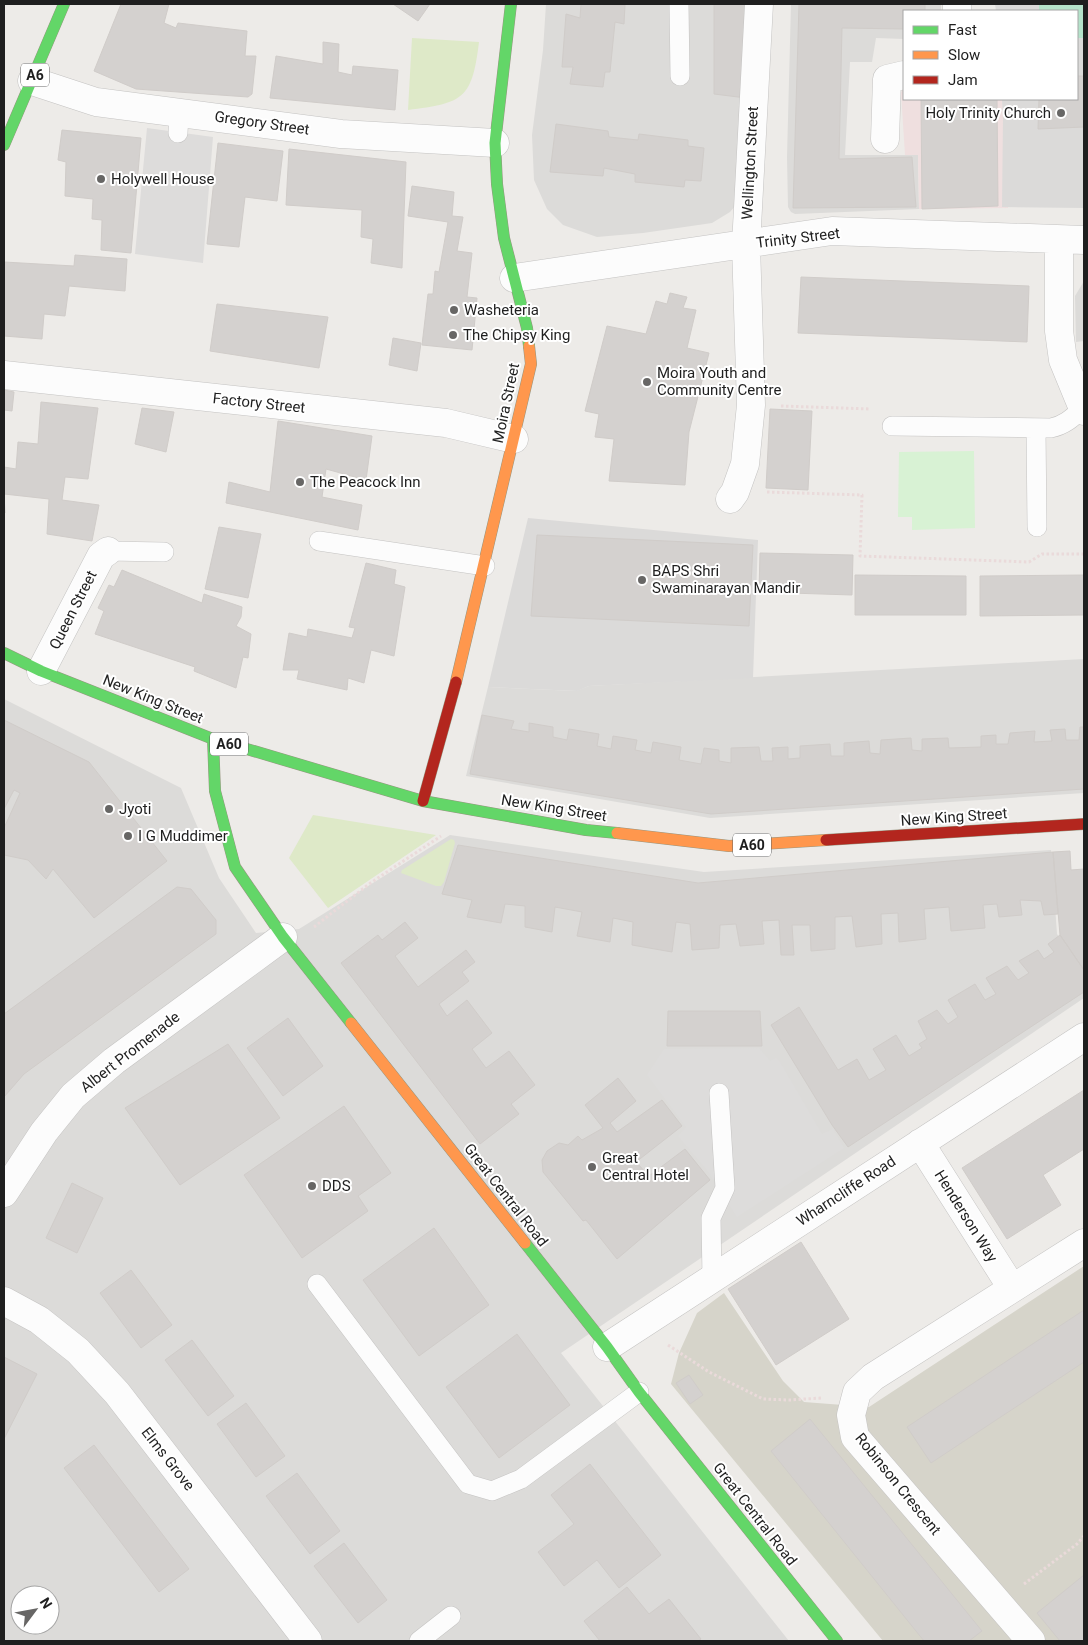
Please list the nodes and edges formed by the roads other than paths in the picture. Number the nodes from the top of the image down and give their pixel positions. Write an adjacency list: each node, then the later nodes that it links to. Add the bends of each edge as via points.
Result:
1 (64, 4): 7 (main road, A6)
2 (511, 4): 9 (main road, Moira Street)
3 (679, 4): 6 (lane)
4 (758, 4): 12 (street, Wellington Street)
5 (903, 75): 8 (street, via 887,79)
6 (680, 76)
7 (32, 82): 9 (street, Gregory Street, via 178,122); 10 (main road, A6)
8 (885, 139)
9 (495, 143): 13 (main road, Moira Street, via 504,238)
10 (4, 145)
11 (1072, 241): 12 (street, Trinity Street, via 832,232); 15 (street, via 1059,331 1063,360)
12 (746, 245): 13 (street, Trinity Street); 19 (street, Wellington Street, via 751,405 745,464)
13 (514, 278): 18 (main road, Moira Street, via 527,328 531,364)
14 (4, 375): 18 (street, Factory Street, via 446,423)
15 (1081, 398): 17 (lane, via 1071,420 1060,426)
16 (892, 426): 17 (lane)
17 (1036, 428): 20 (lane)
18 (514, 439): 24 (main road, Moira Street)
19 (733, 495)
20 (1037, 527)
21 (319, 541): 24 (lane)
22 (108, 551): 23 (lane); 26 (street, Queen Street, via 101,556)
23 (164, 552)
24 (485, 566): 28 (main road, Moira Street)
25 (4, 653): 26 (main road, A60)
26 (41, 671): 27 (main road, New King Street / A60)
27 (213, 739): 28 (main road, New King Street / A60); 30 (main road, Great Central Road, via 215,791 235,867)
28 (423, 801): 29 (main road, New King Street / A60, via 586,830 729,846)
29 (1084, 824)
30 (286, 941): 34 (street, Albert Promenade, via 114,1061 73,1096 44,1132); 40 (main road, Great Central Road)
31 (1084, 1037): 33 (street, Wharncliffe Road)
32 (719, 1093): 36 (lane, via 725,1188 711,1218)
33 (920, 1143): 36 (street, Wharncliffe Road); 38 (street, Henderson Way)
34 (4, 1193)
35 (1084, 1243): 38 (street, Robinson Crescent)
36 (712, 1278): 40 (street, Wharncliffe Road)
37 (317, 1284): 41 (lane, via 468,1484 492,1492 521,1479)
38 (1012, 1288): 46 (street, Robinson Crescent, via 873,1377 858,1392 851,1415 855,1437)
39 (4, 1301): 43 (street, Elms Grove, via 39,1320 78,1351 116,1393)
40 (607, 1347): 41 (main road, Great Central Road)
41 (639, 1392): 45 (main road, Great Central Road)
42 (451, 1616): 44 (lane)
43 (308, 1641)
44 (419, 1641)
45 (835, 1641)
46 (1031, 1641)

